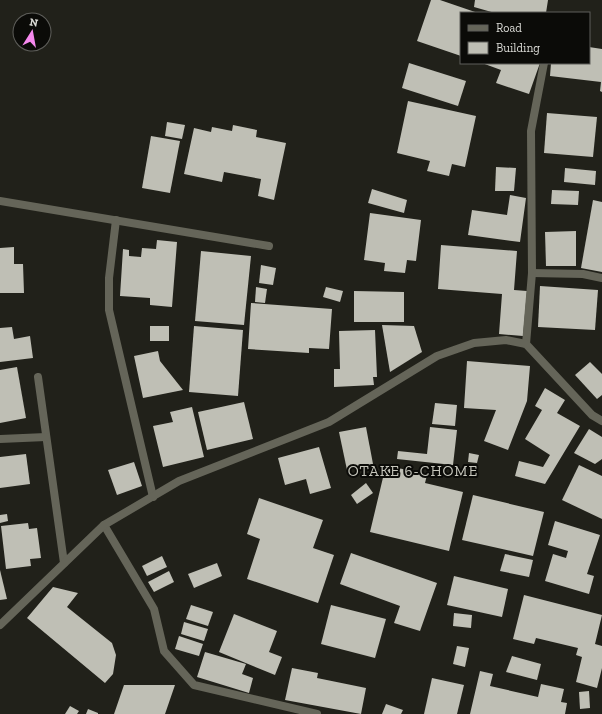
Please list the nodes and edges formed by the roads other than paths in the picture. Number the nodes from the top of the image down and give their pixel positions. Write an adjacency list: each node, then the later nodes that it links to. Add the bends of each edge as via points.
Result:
1 (544, 64): 5 (street, via 531,131)
2 (0, 201): 3 (street)
3 (116, 220): 4 (street); 12 (street, via 109,310)
4 (269, 246)
5 (532, 273): 6 (street, via 583,274); 7 (street)
6 (602, 278)
7 (526, 344): 9 (street, via 592,415); 12 (street, via 506,340 474,343 437,356 329,422 179,481)
8 (38, 377): 10 (street)
9 (602, 420)
10 (46, 437): 11 (street); 14 (street)
11 (0, 439)
12 (153, 497): 13 (street)
13 (104, 525): 14 (street); 16 (street, via 154,609 164,651 194,684)
14 (64, 563): 15 (street)
15 (0, 625)
16 (318, 714)

